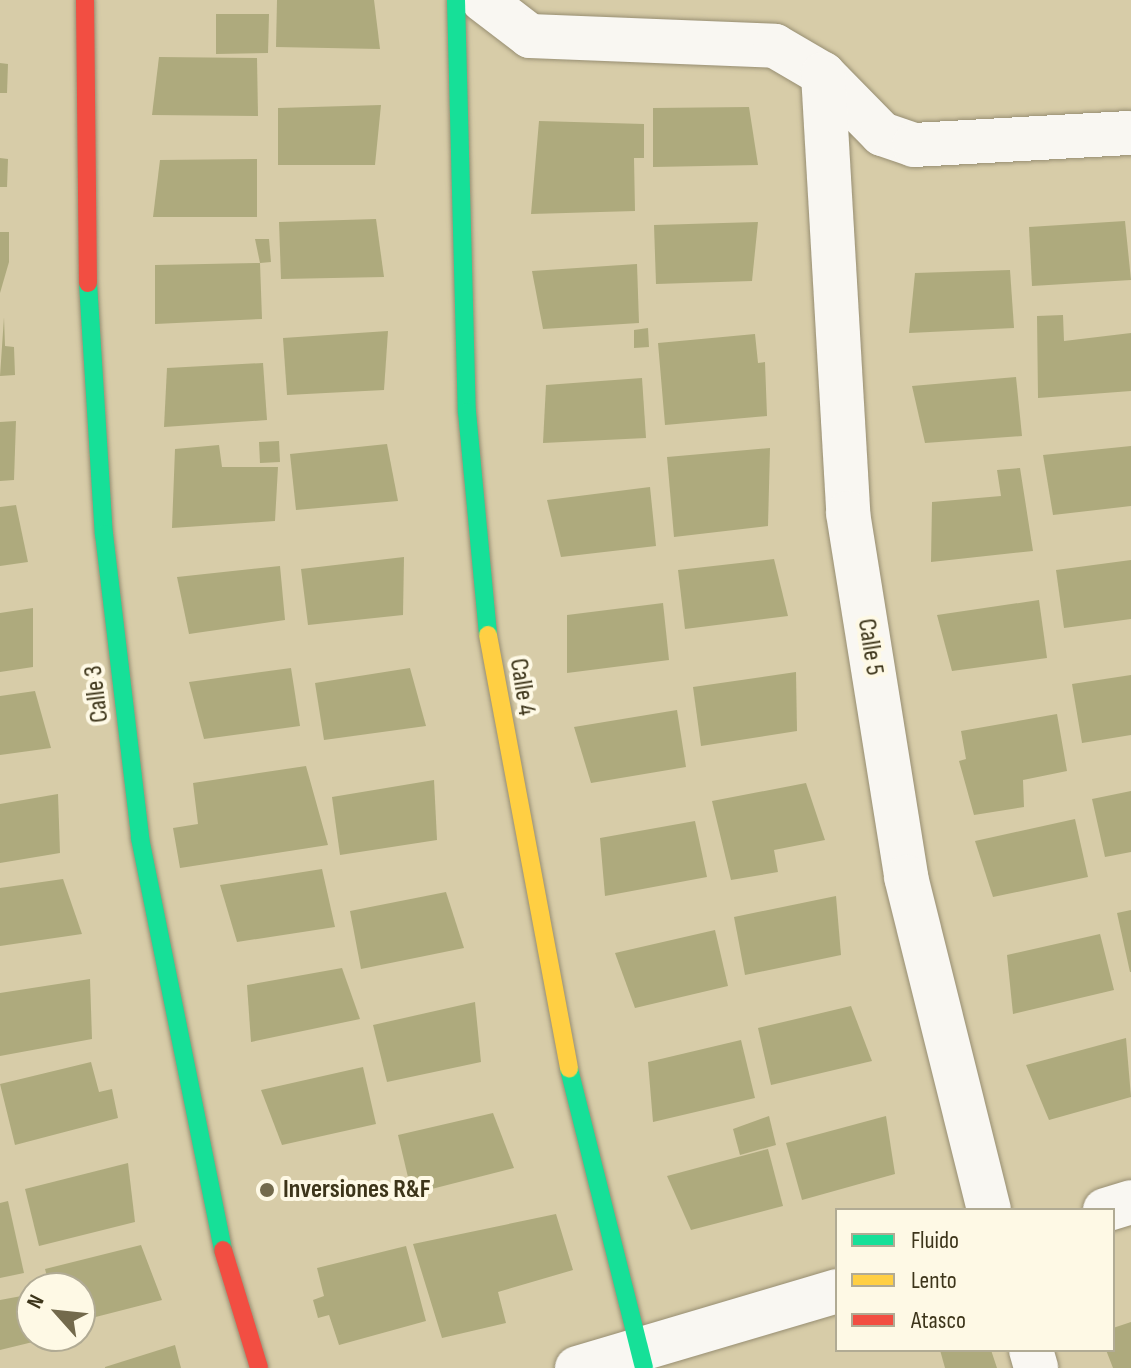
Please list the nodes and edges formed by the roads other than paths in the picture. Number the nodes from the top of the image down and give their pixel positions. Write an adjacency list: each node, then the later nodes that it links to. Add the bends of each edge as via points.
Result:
1 (85, 0): 11 (street, Calle 3, via 86,258 104,534 140,838 215,1225)
2 (456, 0): 10 (street, Calle 4, via 467,412 492,677 565,1054)
3 (483, 0): 4 (street, via 530,36 775,46)
4 (823, 74): 5 (street, via 882,134 914,145); 7 (street, Calle 5, via 848,513 906,877)
5 (1131, 133)
6 (1131, 1202): 8 (street)
7 (989, 1208)
8 (1112, 1208)
9 (835, 1292): 10 (street)
10 (641, 1358): 12 (street)
11 (259, 1368)
12 (577, 1368)

